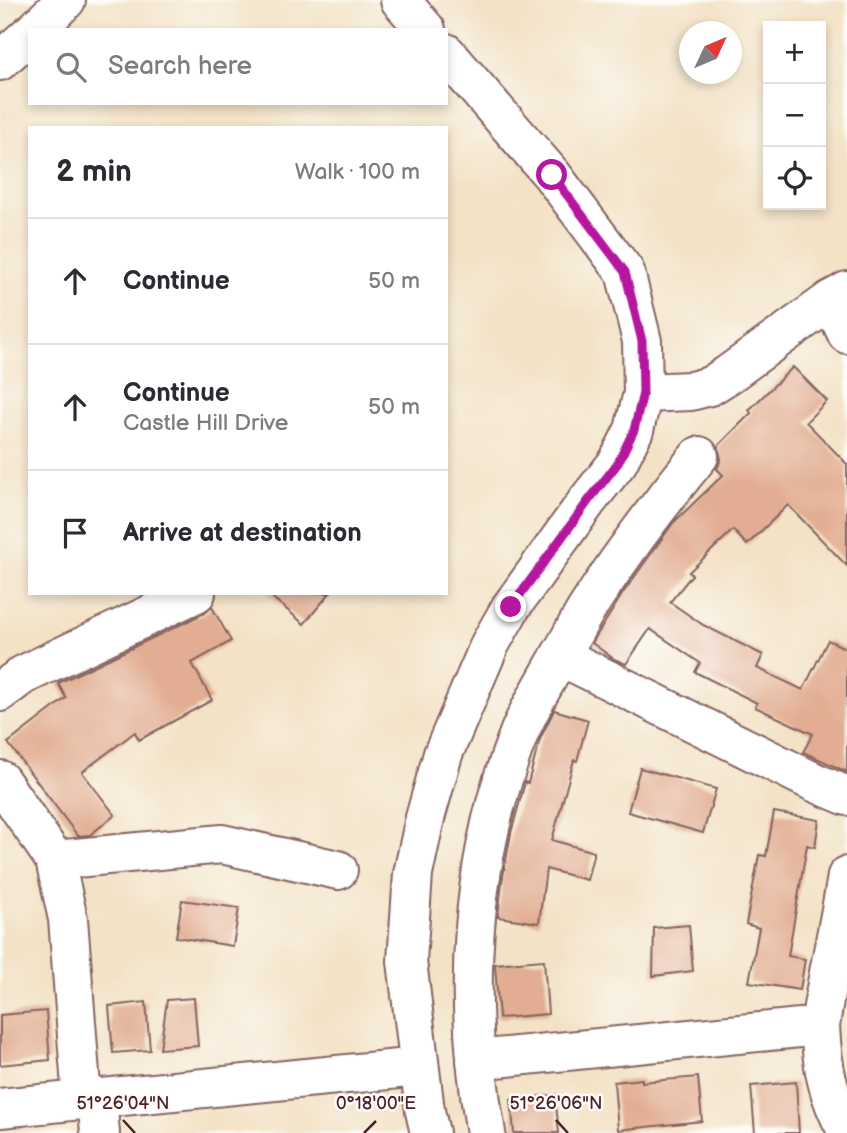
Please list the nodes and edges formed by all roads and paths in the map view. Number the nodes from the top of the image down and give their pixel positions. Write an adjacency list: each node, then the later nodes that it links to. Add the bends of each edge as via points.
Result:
1 (66, 0): 3 (street)
2 (400, 0): 4 (street)
3 (37, 28)
4 (424, 28)
5 (28, 36): 7 (street)
6 (448, 55): 10 (street, via 552,175 625,272 642,341)
7 (0, 61)
8 (839, 295): 9 (street); 10 (street, via 710,386 696,391)
9 (847, 334)
10 (643, 393): 23 (street, via 634,430 618,463 511,607 489,644 443,754 413,874 407,961)
11 (698, 456): 13 (street, via 614,567)
12 (192, 595): 14 (street, via 23,675)
13 (560, 656): 16 (street); 22 (street, via 521,729 485,850 473,941)
14 (0, 692)
15 (0, 780): 17 (street)
16 (847, 796)
17 (55, 860): 18 (street, via 222,844); 25 (street, via 68,919)
18 (338, 870)
19 (847, 876): 20 (street)
20 (842, 938): 21 (street, via 825,990)
21 (820, 1026): 22 (street); 26 (street, via 827,1084)
22 (476, 1060): 28 (street)
23 (419, 1067): 25 (street); 27 (street)
24 (0, 1108): 25 (street)
25 (93, 1110)
26 (847, 1130)
27 (430, 1133)
28 (486, 1133)

